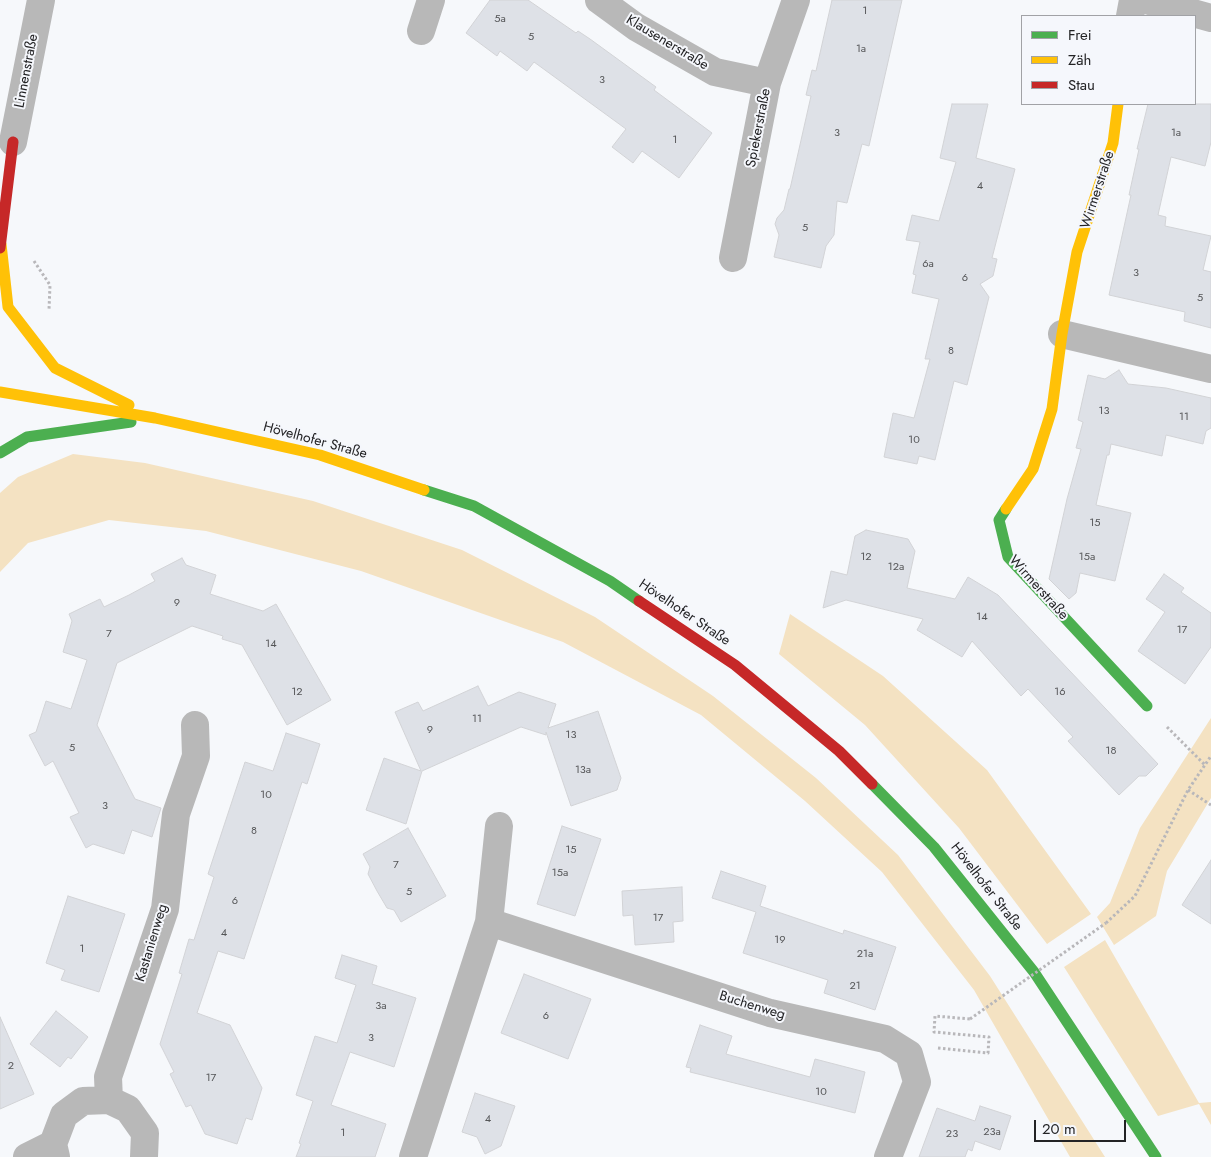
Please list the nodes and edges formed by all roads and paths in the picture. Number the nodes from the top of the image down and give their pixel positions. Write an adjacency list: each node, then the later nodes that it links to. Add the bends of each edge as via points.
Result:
1 (41, 0): 12 (street, Linnenstraße)
2 (432, 0): 9 (street)
3 (599, 0): 10 (street, Klausenerstraße, via 636,27 715,72)
4 (796, 0): 10 (street, Spiekerstraße)
5 (1133, 0): 7 (street)
6 (1146, 0): 8 (street)
7 (1130, 15)
8 (1211, 18)
9 (421, 31)
10 (767, 83): 15 (street, Spiekerstraße)
11 (1118, 105): 16 (main road, Wirmerstraße, via 1113,143 1077,252)
12 (13, 142): 13 (main road); 14 (main road)
13 (0, 172)
14 (1, 246): 19 (main road, via 8,307 55,368)
15 (733, 258)
16 (1062, 334): 17 (street); 21 (main road, Wirmerstraße, via 1052,409 1033,469 999,520 1008,557)
17 (1211, 369)
18 (0, 392): 19 (main road, Hövelhofer Straße)
19 (155, 418): 20 (main road, via 28,437); 36 (main road, Hövelhofer Straße, via 320,455 474,506 610,581 735,665 839,751 934,847 1034,972)
20 (0, 453)
21 (1147, 706): 24 (path)
22 (195, 725): 30 (street, Kastanienweg, via 196,756 176,814 165,909 108,1077)
23 (1211, 756): 24 (path)
24 (1205, 765): 25 (path)
25 (1188, 790): 26 (path); 29 (path, bridge, via 1135,896 1106,923 970,1019 935,1016 934,1032 989,1037 988,1053 924,1047)
26 (1211, 805)
27 (500, 826): 28 (street)
28 (489, 922): 29 (street, Buchenweg, via 770,1013 885,1039); 34 (street)
29 (910, 1054): 35 (street, via 918,1082)
30 (109, 1100): 31 (street, via 83,1102 64,1115); 33 (street, via 128,1109 145,1133)
31 (54, 1150): 32 (street)
32 (27, 1157)
33 (146, 1157)
34 (413, 1157)
35 (888, 1157)
36 (1156, 1157)

